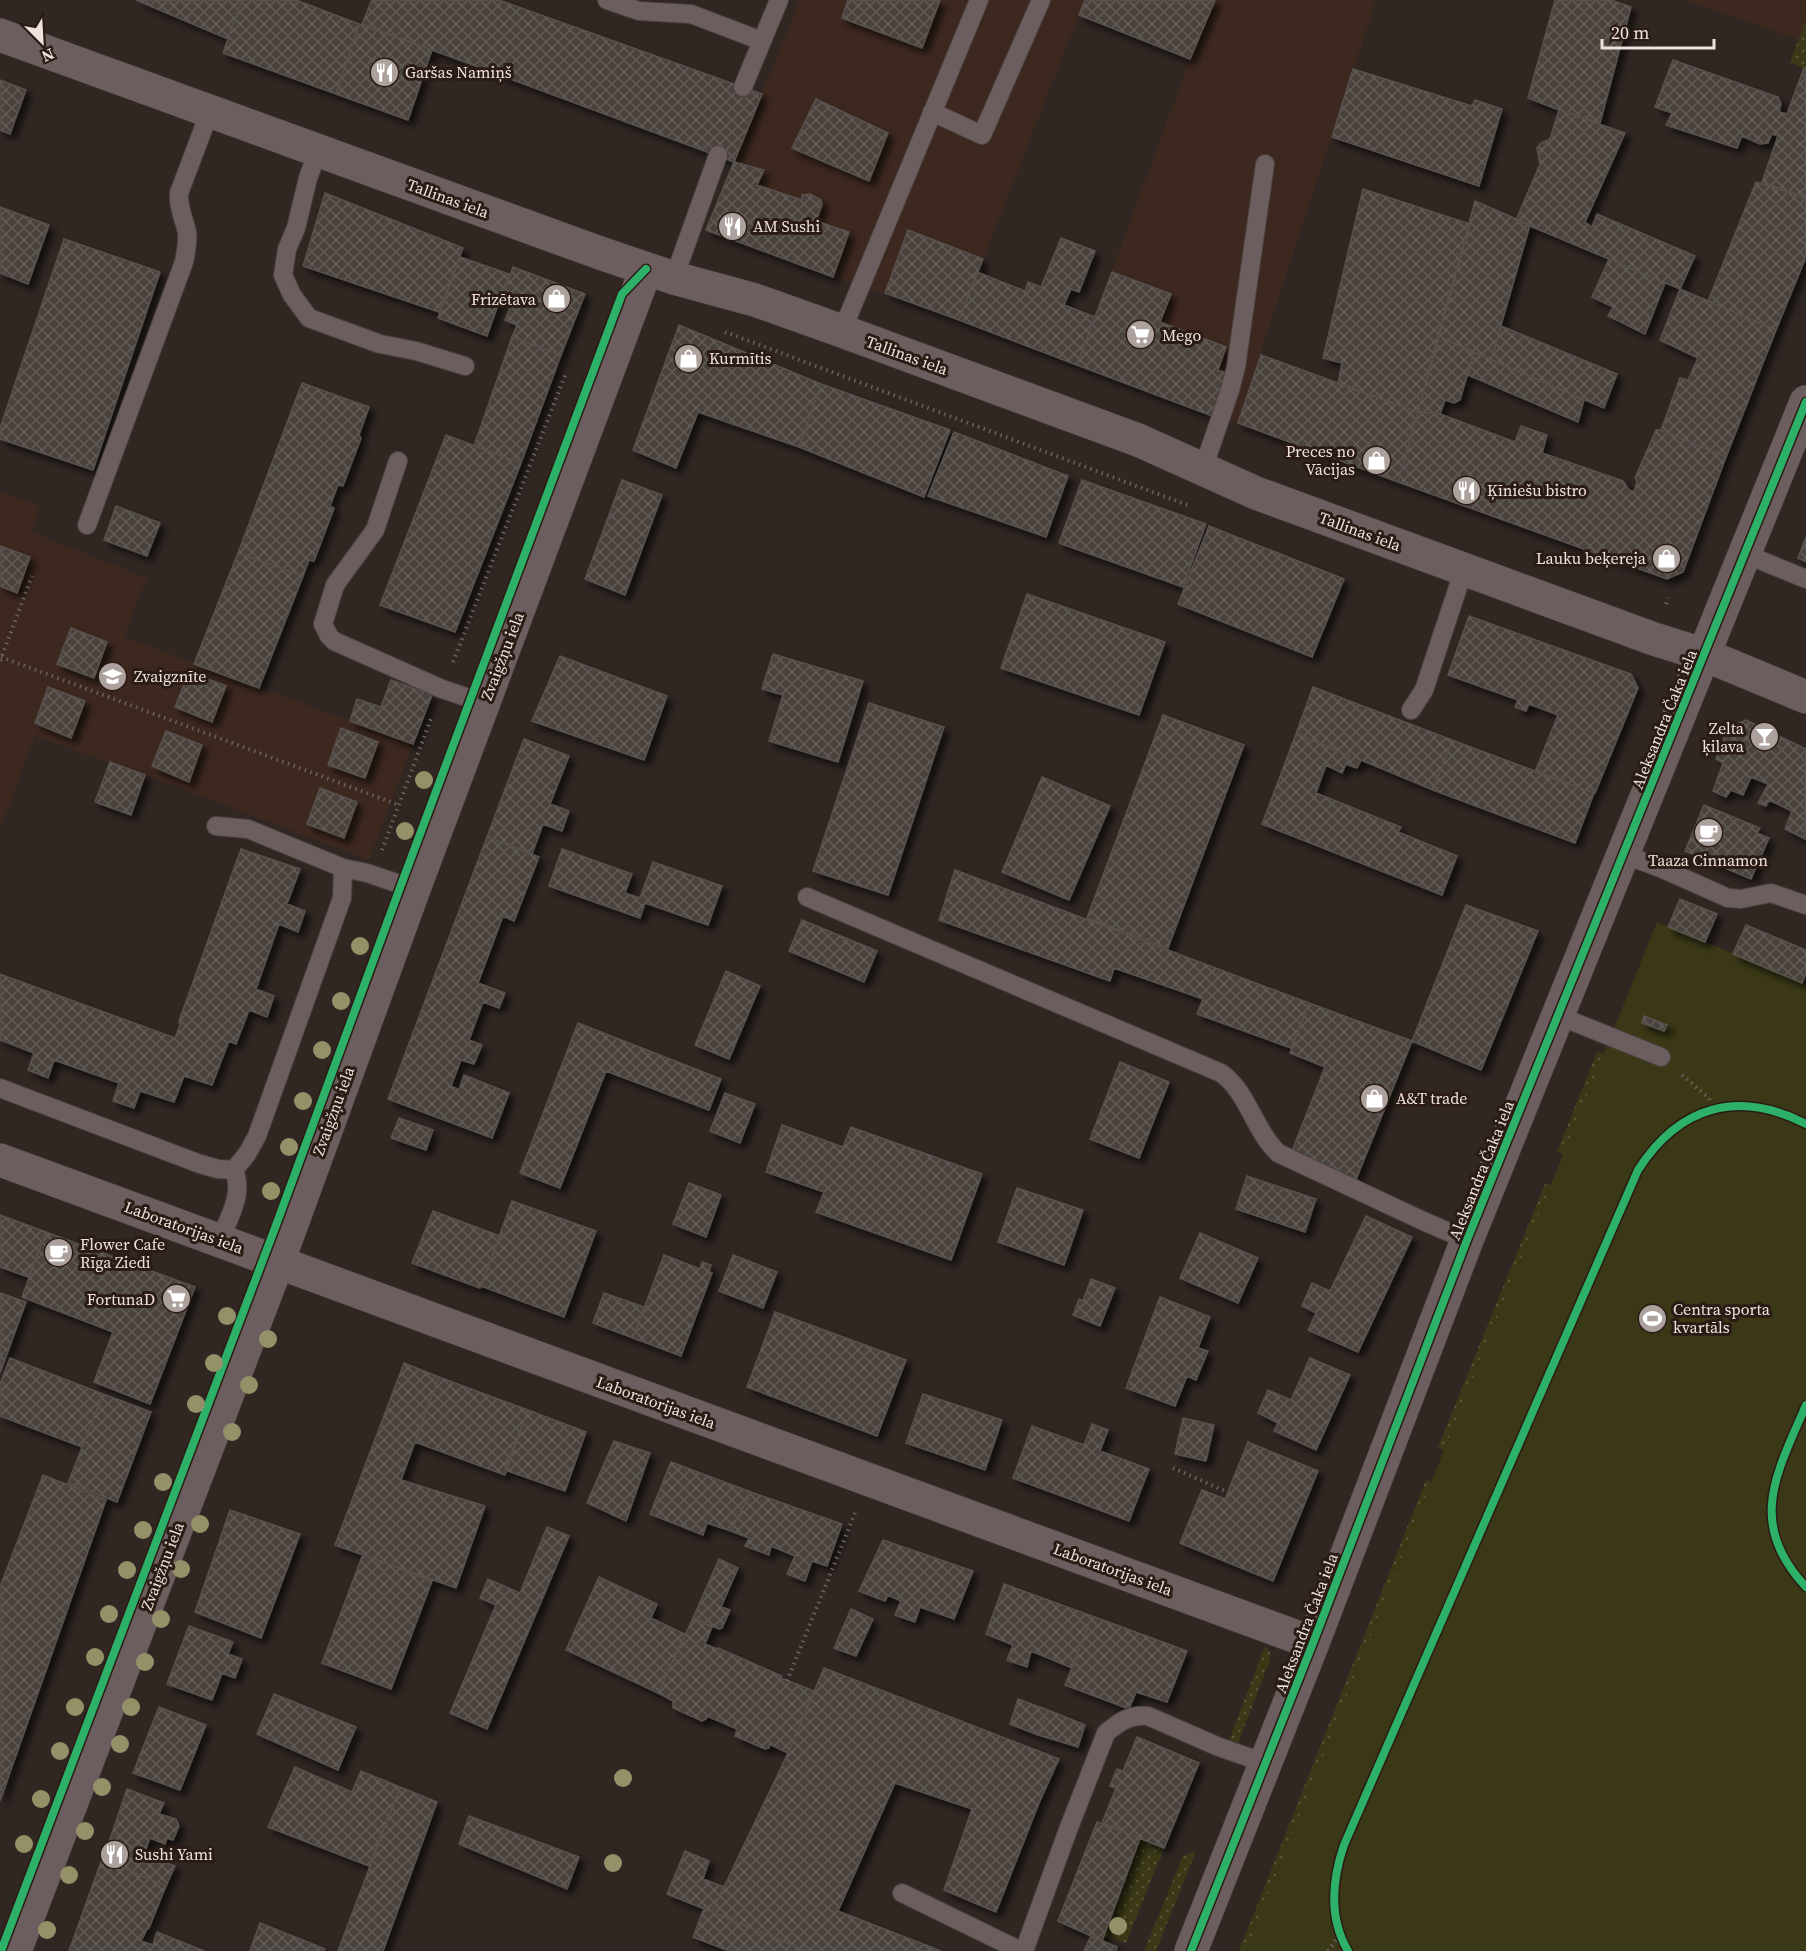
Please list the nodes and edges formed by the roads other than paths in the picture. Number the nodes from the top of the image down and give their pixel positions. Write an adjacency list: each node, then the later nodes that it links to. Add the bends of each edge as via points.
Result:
1 (607, 0): 6 (lane, via 639,11 691,14)
2 (778, 0): 6 (lane)
3 (979, 0): 9 (lane)
4 (1041, 0): 9 (lane, via 982,135)
5 (0, 35): 8 (street, Tallinas iela)
6 (762, 40): 7 (lane)
7 (743, 87)
8 (210, 111): 10 (street, Tallinas iela); 19 (lane, via 179,193 178,204 187,233 184,262)
9 (932, 112): 14 (lane)
10 (318, 151): 13 (street, Tallinas iela); 15 (lane, via 287,249 283,275 292,296 309,318 380,344)
11 (718, 155): 13 (lane)
12 (1265, 164): 18 (lane, via 1236,367)
13 (660, 274): 14 (street, Tallinas iela, via 755,300); 25 (street, Zvaigžņu iela)
14 (842, 331): 18 (street, Tallinas iela, via 1138,440)
15 (465, 366)
16 (1806, 402): 20 (main road, Aleksandra Čaka iela)
17 (398, 461): 25 (lane, via 375,530 335,585 323,624 334,641 442,689)
18 (1203, 469): 21 (street, Tallinas iela, via 1256,493)
19 (87, 525)
20 (1745, 554): 22 (lane); 23 (main road, Aleksandra Čaka iela)
21 (1464, 569): 23 (street, Tallinas iela); 26 (lane, via 1424,690)
22 (1806, 579)
23 (1705, 654): 24 (street, Tallinas iela); 28 (main road, Aleksandra Čaka iela)
24 (1806, 697)
25 (484, 703): 30 (street, Zvaigžņu iela)
26 (1411, 710)
27 (216, 826): 29 (lane, via 248,829)
28 (1623, 854): 32 (lane, via 1728,898 1776,894); 33 (main road, Aleksandra Čaka iela)
29 (343, 868): 30 (lane); 37 (lane, via 342,898 257,1136)
30 (414, 889): 40 (street, Zvaigžņu iela)
31 (807, 897): 39 (lane, via 1221,1073 1236,1088 1278,1153)
32 (1806, 905)
33 (1558, 1016): 34 (lane); 39 (main road, Aleksandra Čaka iela)
34 (1661, 1057)
35 (0, 1088): 37 (lane, via 200,1164)
36 (0, 1160): 38 (street, Laboratorijas iela)
37 (234, 1170): 38 (lane, via 236,1200)
38 (220, 1240): 40 (street, Laboratorijas iela)
39 (1467, 1240): 41 (main road, Aleksandra Čaka iela)
40 (278, 1262): 41 (street, Laboratorijas iela); 44 (street, Zvaigžņu iela)
41 (1313, 1643): 42 (main road, Aleksandra Čaka iela)
42 (1265, 1763): 45 (lane, via 1148,1716 1137,1715 1115,1725 1106,1733); 46 (main road, Aleksandra Čaka iela)
43 (902, 1893): 45 (lane)
44 (15, 1951)
45 (1022, 1951)
46 (1191, 1951)

